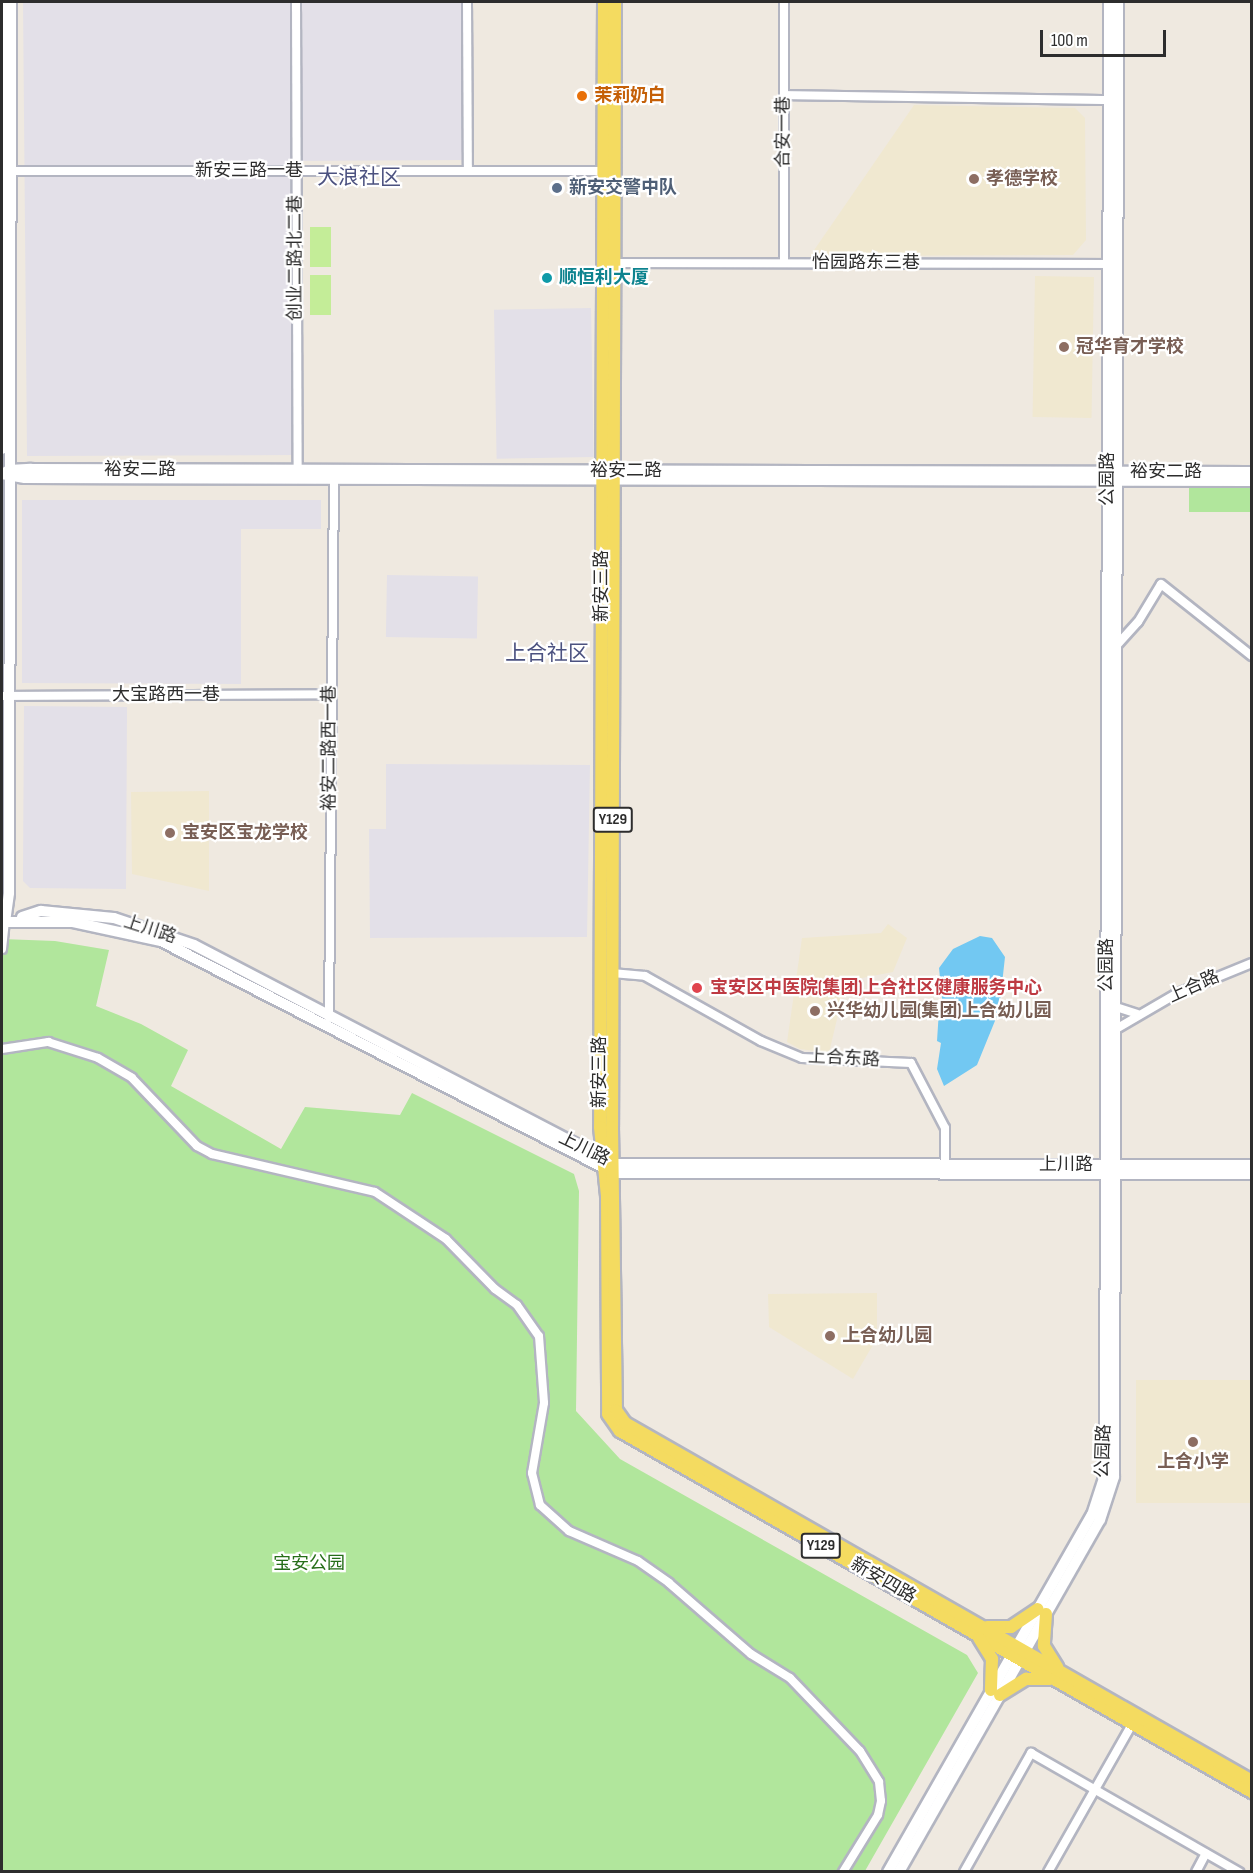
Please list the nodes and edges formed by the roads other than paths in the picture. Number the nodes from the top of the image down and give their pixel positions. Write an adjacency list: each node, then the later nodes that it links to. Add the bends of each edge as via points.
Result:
1 (3, 2): 12 (main road)
2 (11, 2): 12 (main road)
3 (296, 2): 13 (street, 创业二路北二巷)
4 (467, 2): 14 (street)
5 (604, 2): 15 (main road, 新安三路)
6 (615, 2): 16 (main road, 新安三路)
7 (784, 2): 10 (street, 合安一巷)
8 (1109, 2): 11 (main road, 公园路)
9 (1118, 2): 11 (main road, 公园路)
10 (784, 95): 11 (street); 17 (street, 合安一巷)
11 (1113, 100): 18 (main road, 公园路)
12 (7, 171): 13 (street, 新安三路一巷); 19 (main road); 21 (main road)
13 (295, 171): 14 (street, 新安三路一巷); 22 (street, 创业二路北二巷)
14 (468, 171): 15 (street, 新安三路一巷)
15 (603, 171): 24 (main road, 新安三路)
16 (614, 263): 17 (street, 怡园路东三巷); 24 (main road, 新安三路)
17 (784, 263): 18 (street, 怡园路东三巷)
18 (1113, 264): 25 (main road, 公园路)
19 (2, 449)
20 (1251, 472): 25 (main road, 裕安二路)
21 (9, 474): 22 (main road, 裕安二路); 30 (main road)
22 (298, 474): 23 (main road, 裕安二路)
23 (334, 474): 24 (main road, 裕安二路); 29 (street, 裕安二路西一巷)
24 (608, 475): 25 (main road, 裕安二路); 35 (main road, 新安三路 / Y129); 42 (main road, 新安三路, via 600,1127)
25 (1113, 476): 26 (main road, 裕安二路); 27 (main road, 公园路); 44 (main road, 公园路)
26 (1251, 480)
27 (1117, 645): 28 (street, via 1138,622 1161,584); 36 (main road, 公园路)
28 (1251, 656)
29 (330, 694): 30 (street, 大宝路西一巷); 38 (street, 裕安二路西一巷)
30 (5, 696): 32 (main road, via 9,893)
31 (2, 899): 32 (main road)
32 (3, 922): 33 (street); 38 (main road, 上川路, via 73,922 161,941)
33 (2, 949)
34 (1251, 963): 37 (street, 上合路)
35 (612, 974): 42 (main road, 新安三路 / Y129); 43 (street, 上合东路, via 640,976 665,985 761,1041 802,1058 911,1063 945,1128)
36 (1116, 1007): 37 (street); 39 (main road, 公园路)
37 (1137, 1014): 39 (street, 上合路)
38 (329, 1021): 42 (main road, 上川路)
39 (1116, 1029): 44 (main road, 公园路)
40 (2, 1049): 56 (street, via 48,1042 98,1058 132,1078 197,1146 212,1155 375,1192 446,1239 495,1289 517,1305 539,1336 544,1402 532,1473 540,1505 568,1532 638,1561 669,1583 751,1654 790,1678 839,1725 879,1782 881,1801 878,1815)
41 (1251, 1166): 44 (main road, 上川路)
42 (610, 1167): 43 (main road, 上川路); 47 (main road, 新安四路 / Y129, via 605,1404 613,1423 630,1437)
43 (946, 1169): 44 (main road, 上川路)
44 (1111, 1170): 45 (main road, 上川路); 46 (main road, 公园路, via 1114,1477 1104,1513)
45 (1251, 1174)
46 (1042, 1612): 47 (main road, via 1011,1627); 48 (main road, 公园路); 49 (main road, via 1044,1646)
47 (976, 1629): 48 (main road, 新安四路 / Y129); 50 (main road, via 992,1659)
48 (1018, 1653): 49 (main road, 新安四路 / Y129); 50 (main road, 公园路)
49 (1060, 1677): 50 (main road, via 1026,1679); 51 (main road, 新安四路 / Y129); 52 (main road, 新安四路 / Y129)
50 (996, 1693): 57 (main road, 公园路); 58 (main road, 公园路)
51 (1132, 1724): 53 (street); 54 (main road, 新安四路 / Y129)
52 (1251, 1781)
53 (1095, 1789): 55 (street); 59 (street, via 1031,1753); 60 (street)
54 (1251, 1792)
55 (1206, 1853): 61 (street); 62 (street)
56 (843, 1872)
57 (888, 1872)
58 (899, 1872)
59 (964, 1872)
60 (1048, 1872)
61 (1196, 1872)
62 (1239, 1872)

